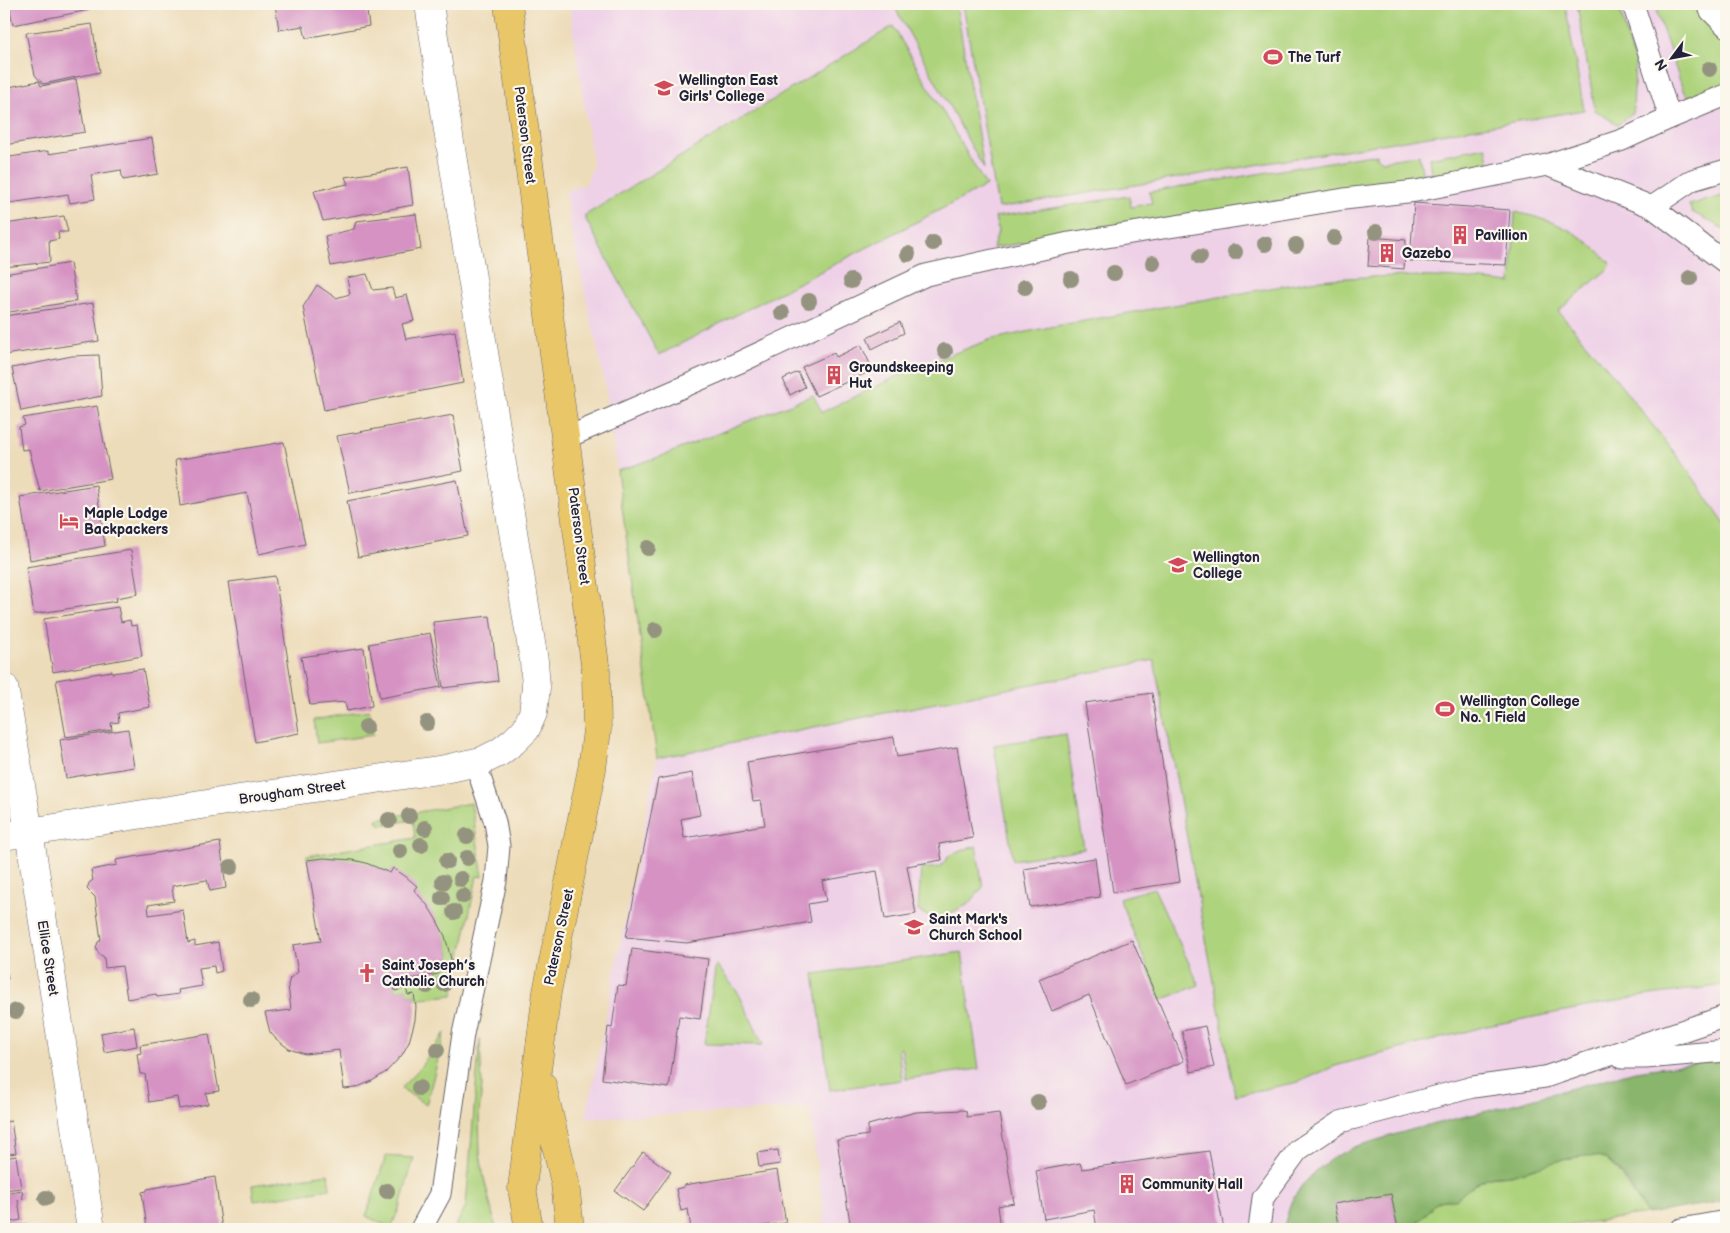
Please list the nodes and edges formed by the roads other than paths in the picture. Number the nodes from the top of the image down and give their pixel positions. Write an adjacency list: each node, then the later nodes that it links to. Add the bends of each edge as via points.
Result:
1 (429, 4): 14 (street, Brougham Street, via 528,618 536,687 526,729 500,752)
2 (508, 4): 12 (highway, Paterson Street)
3 (1633, 4): 7 (lane)
4 (1707, 4): 5 (lane)
5 (1726, 26)
6 (1726, 95): 7 (lane)
7 (1670, 118): 8 (lane, via 1622,140)
8 (1547, 166): 10 (lane); 12 (lane, via 1416,191 1069,243 926,275 738,363)
9 (1726, 170): 10 (lane, via 1692,180)
10 (1652, 207): 11 (lane)
11 (1726, 263)
12 (566, 438): 19 (highway, Paterson Street, via 596,672 596,730 581,831 547,992)
13 (4, 688): 15 (street, Ellice Street)
14 (475, 762): 15 (street, Brougham Street, via 445,770); 22 (lane, via 500,846 496,881 463,1034 440,1194)
15 (16, 834): 21 (street, Ellice Street)
16 (1726, 1016): 18 (lane)
17 (1726, 1052): 18 (lane)
18 (1601, 1059): 25 (lane, via 1545,1077 1473,1087 1340,1122 1298,1150 1263,1198)
19 (538, 1067): 23 (highway, Paterson Street, via 522,1188); 24 (highway, Paterson Street, via 565,1183)
20 (1726, 1221): 26 (lane)
21 (91, 1229)
22 (421, 1229)
23 (529, 1229)
24 (570, 1229)
25 (1258, 1229)
26 (1681, 1229)

